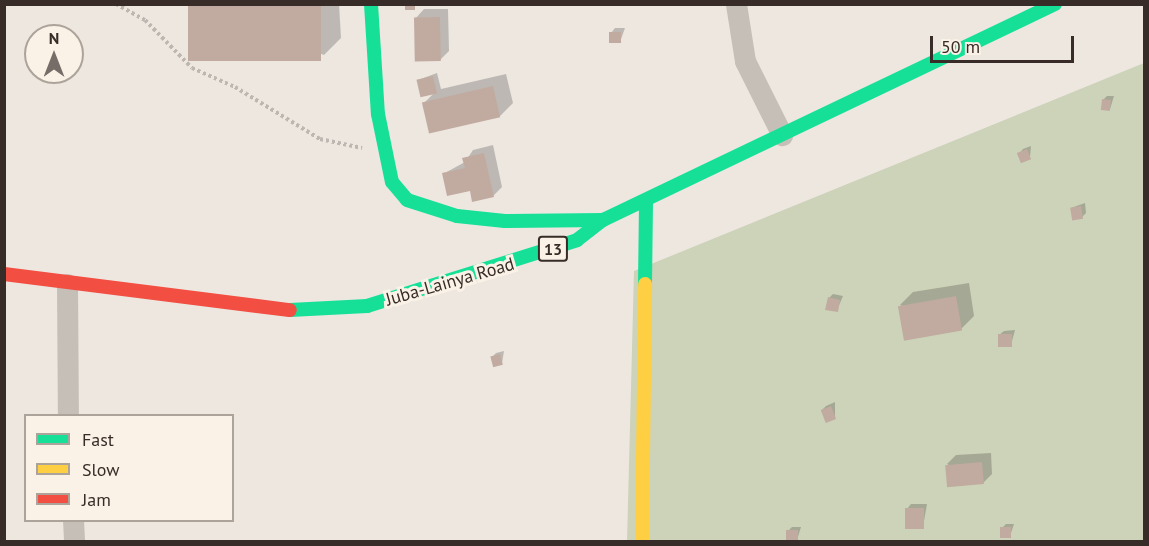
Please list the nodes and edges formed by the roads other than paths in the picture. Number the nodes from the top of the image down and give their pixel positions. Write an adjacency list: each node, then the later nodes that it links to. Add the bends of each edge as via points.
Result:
1 (371, 4): 6 (main road, via 385,150 392,182 406,200 428,209 505,221)
2 (736, 4): 4 (street, via 745,62)
3 (1055, 4): 4 (main road, Juba-Lainya Road / 13)
4 (782, 135): 5 (main road, Juba-Lainya Road / 13)
5 (646, 201): 6 (main road, Juba-Lainya Road / 13); 12 (main road)
6 (603, 220): 8 (main road, Juba-Lainya Road / 13, via 577,240 526,259 348,310 273,311)
7 (4, 274): 8 (main road, Juba-Lainya Road / 13)
8 (68, 284): 9 (street)
9 (69, 414)
10 (73, 522): 11 (street)
11 (74, 542)
12 (642, 542)

